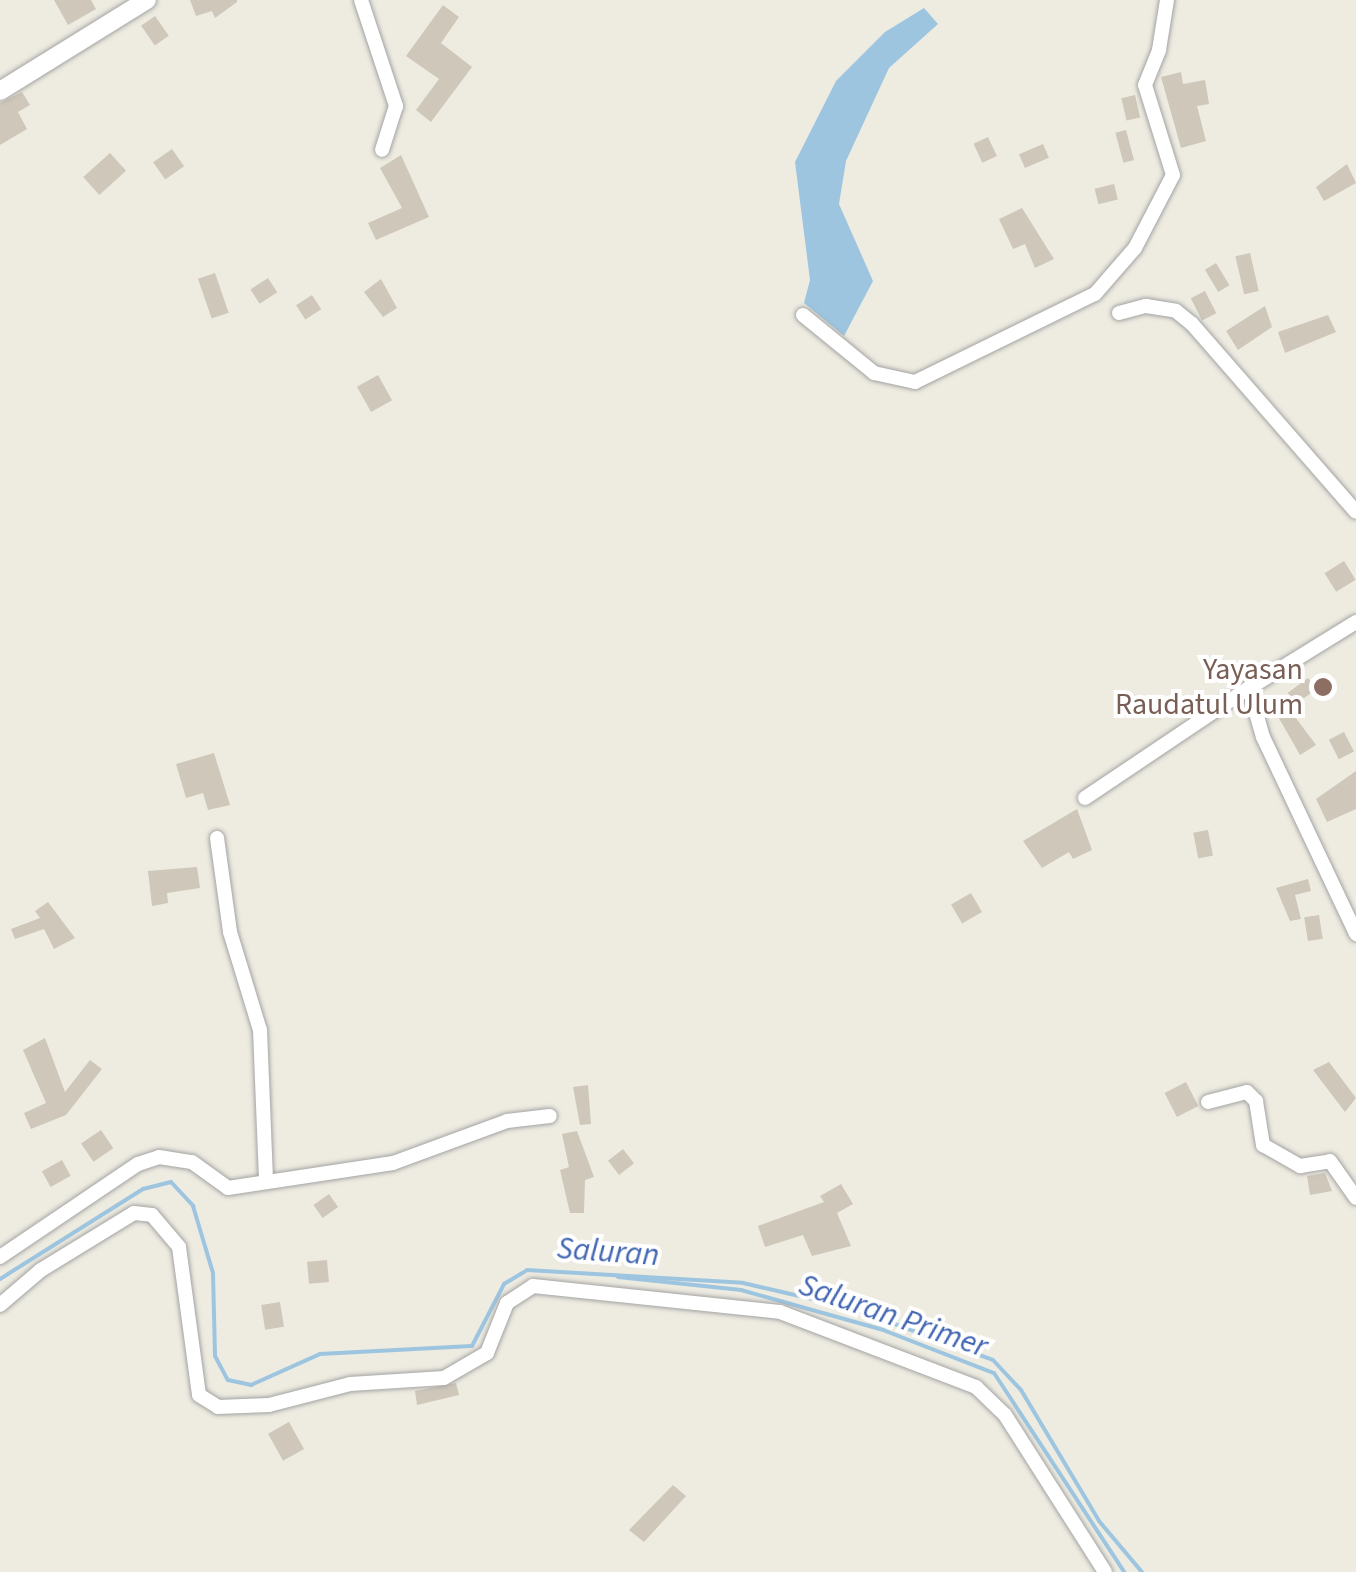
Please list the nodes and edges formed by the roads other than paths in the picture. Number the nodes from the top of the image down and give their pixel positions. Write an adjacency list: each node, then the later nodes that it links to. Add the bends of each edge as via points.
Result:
1 (147, 0): 4 (street)
2 (360, 0): 5 (street, via 396,106)
3 (1166, 0): 7 (street, via 1159,50 1145,85 1173,175 1134,248 1095,294 915,382 874,373)
4 (0, 91)
5 (382, 150)
6 (1119, 312): 8 (street, via 1146,306 1176,311 1192,324)
7 (803, 315)
8 (1356, 512)
9 (1356, 622): 10 (street)
10 (1248, 688): 11 (street); 13 (street, via 1262,737)
11 (1085, 798)
12 (218, 838): 16 (street, via 230,932 260,1030)
13 (1356, 934)
14 (1208, 1102): 17 (street, via 1248,1092 1256,1101 1263,1145 1300,1166 1330,1161)
15 (550, 1116): 16 (street, via 507,1121 393,1163)
16 (266, 1182): 18 (street, via 228,1188 192,1162 160,1157 138,1164)
17 (1356, 1198)
18 (0, 1257)
19 (0, 1305): 20 (street, via 42,1270 134,1213 152,1215 179,1247 199,1395 218,1407 269,1404 350,1384 444,1378 487,1354 507,1303 533,1286 780,1312 976,1387 1005,1414)
20 (1105, 1572)

